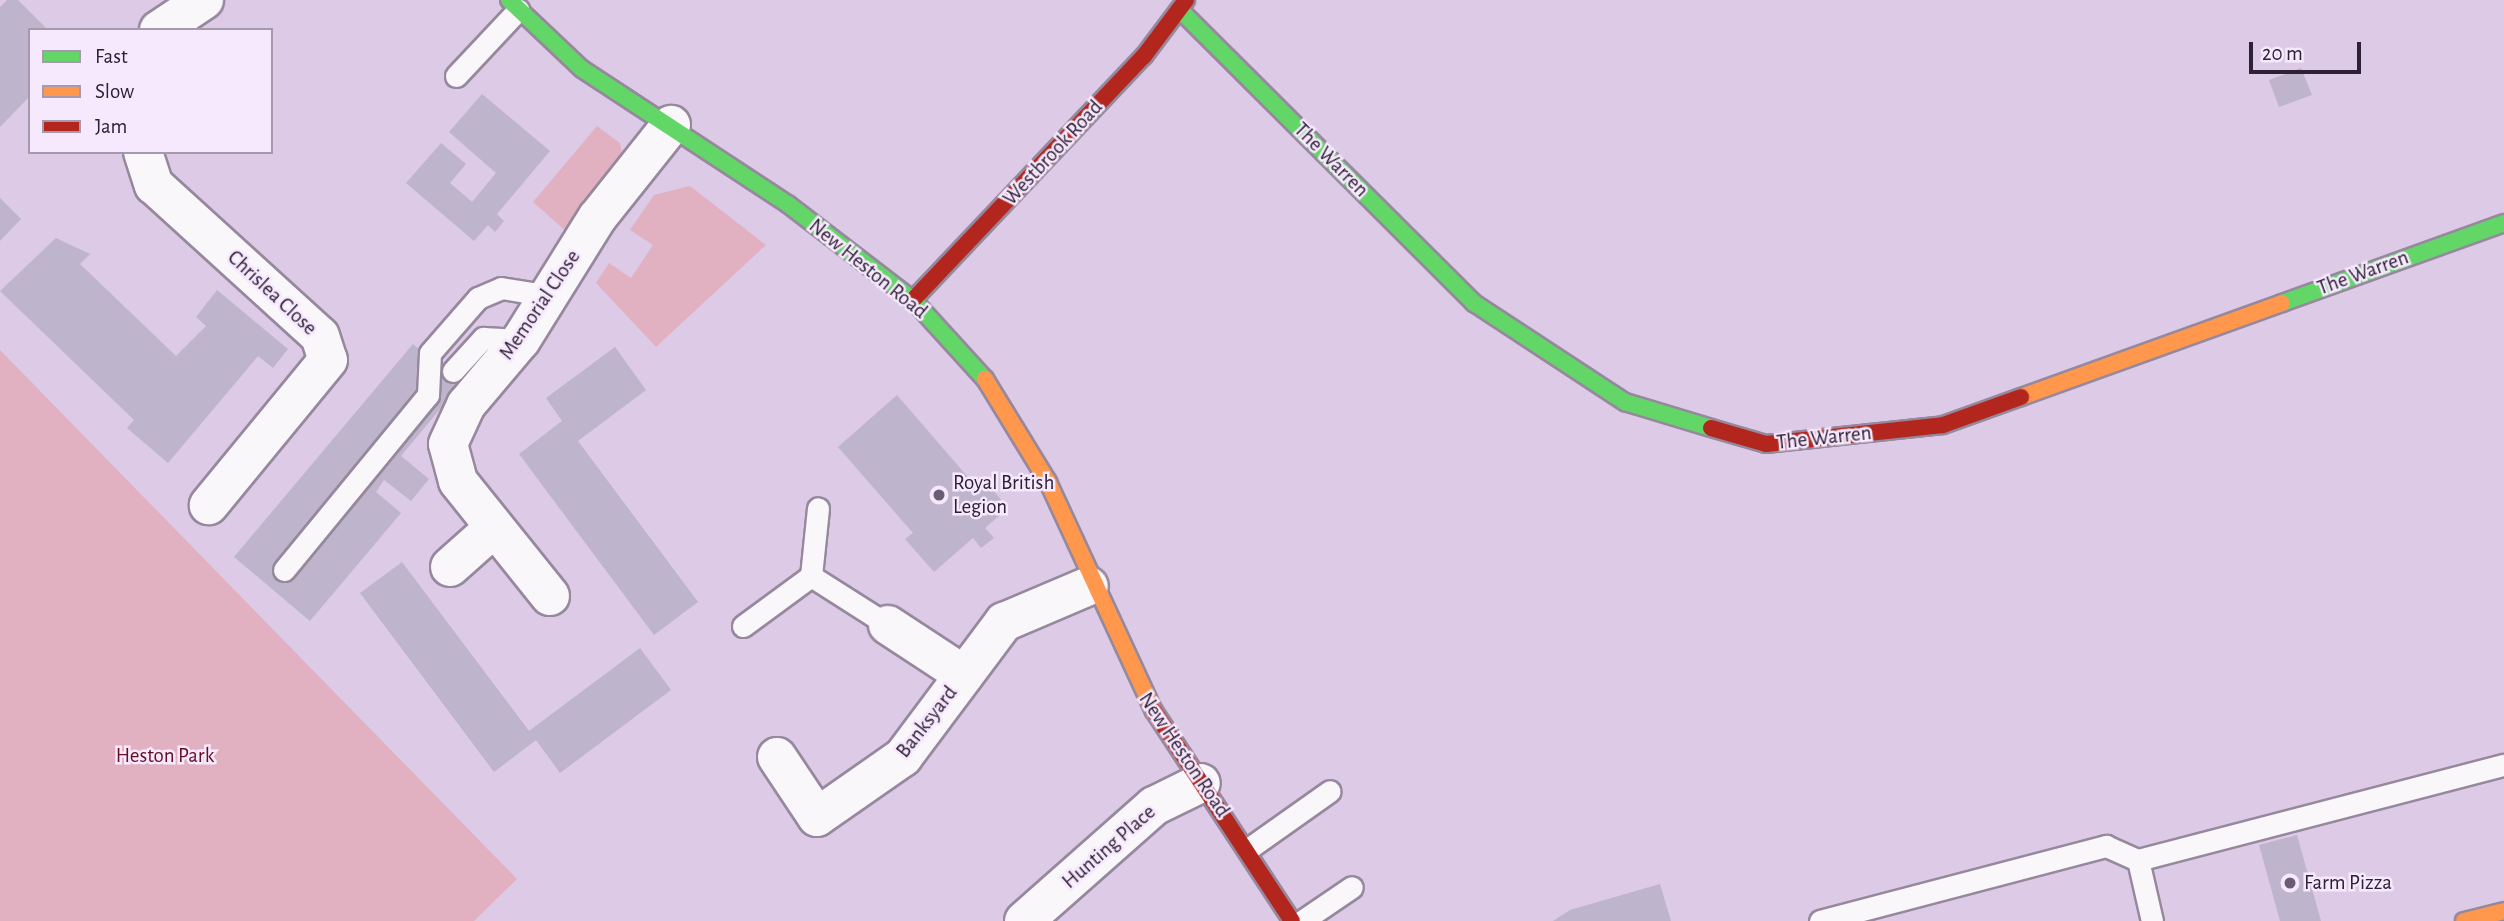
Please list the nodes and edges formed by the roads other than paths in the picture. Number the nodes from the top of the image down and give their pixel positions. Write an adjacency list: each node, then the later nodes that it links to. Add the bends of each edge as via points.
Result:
1 (204, 0): 4 (street)
2 (514, 5): 5 (lane); 6 (street, New Heston Road, via 582,69)
3 (1183, 5): 8 (street, The Warren, via 1474,303 1625,402 1766,444 1943,425); 10 (street, Westbrook Road)
4 (162, 28)
5 (456, 76)
6 (671, 125): 9 (street, Memorial Close, via 597,218); 10 (street, New Heston Road)
7 (144, 154): 13 (street, Chrislea Close, via 154,184 320,336 328,360)
8 (2504, 223)
9 (551, 296): 11 (street, Memorial Close); 17 (lane, via 501,288 478,298 430,352 428,395)
10 (913, 300): 19 (street, New Heston Road, via 986,380 1025,436)
11 (521, 340): 12 (lane, via 483,338); 15 (street, Memorial Close, via 466,405 448,444 458,481)
12 (453, 371)
13 (209, 505)
14 (818, 508): 18 (lane)
15 (494, 528): 16 (street); 20 (street, Memorial Close)
16 (450, 567)
17 (284, 570)
18 (811, 576): 21 (lane); 22 (lane)
19 (1089, 586): 23 (street, Banksyard, via 1019,611); 26 (street, New Heston Road, via 1137,684)
20 (550, 596)
21 (888, 625): 23 (street)
22 (743, 626)
23 (964, 675): 24 (street, Banksyard, via 903,757 817,817)
24 (777, 757)
25 (2504, 765): 29 (lane)
26 (1201, 783): 28 (street, New Heston Road); 32 (street, Hunting Place, via 1154,807)
27 (1330, 791): 28 (lane)
28 (1248, 849): 33 (street, New Heston Road)
29 (2138, 860): 35 (lane, via 2106,846); 36 (lane)
30 (1352, 887): 34 (lane)
31 (2504, 911): 37 (street)
32 (1024, 921)
33 (1292, 921)
34 (1302, 921)
35 (1820, 921)
36 (2152, 921)
37 (2464, 921)

